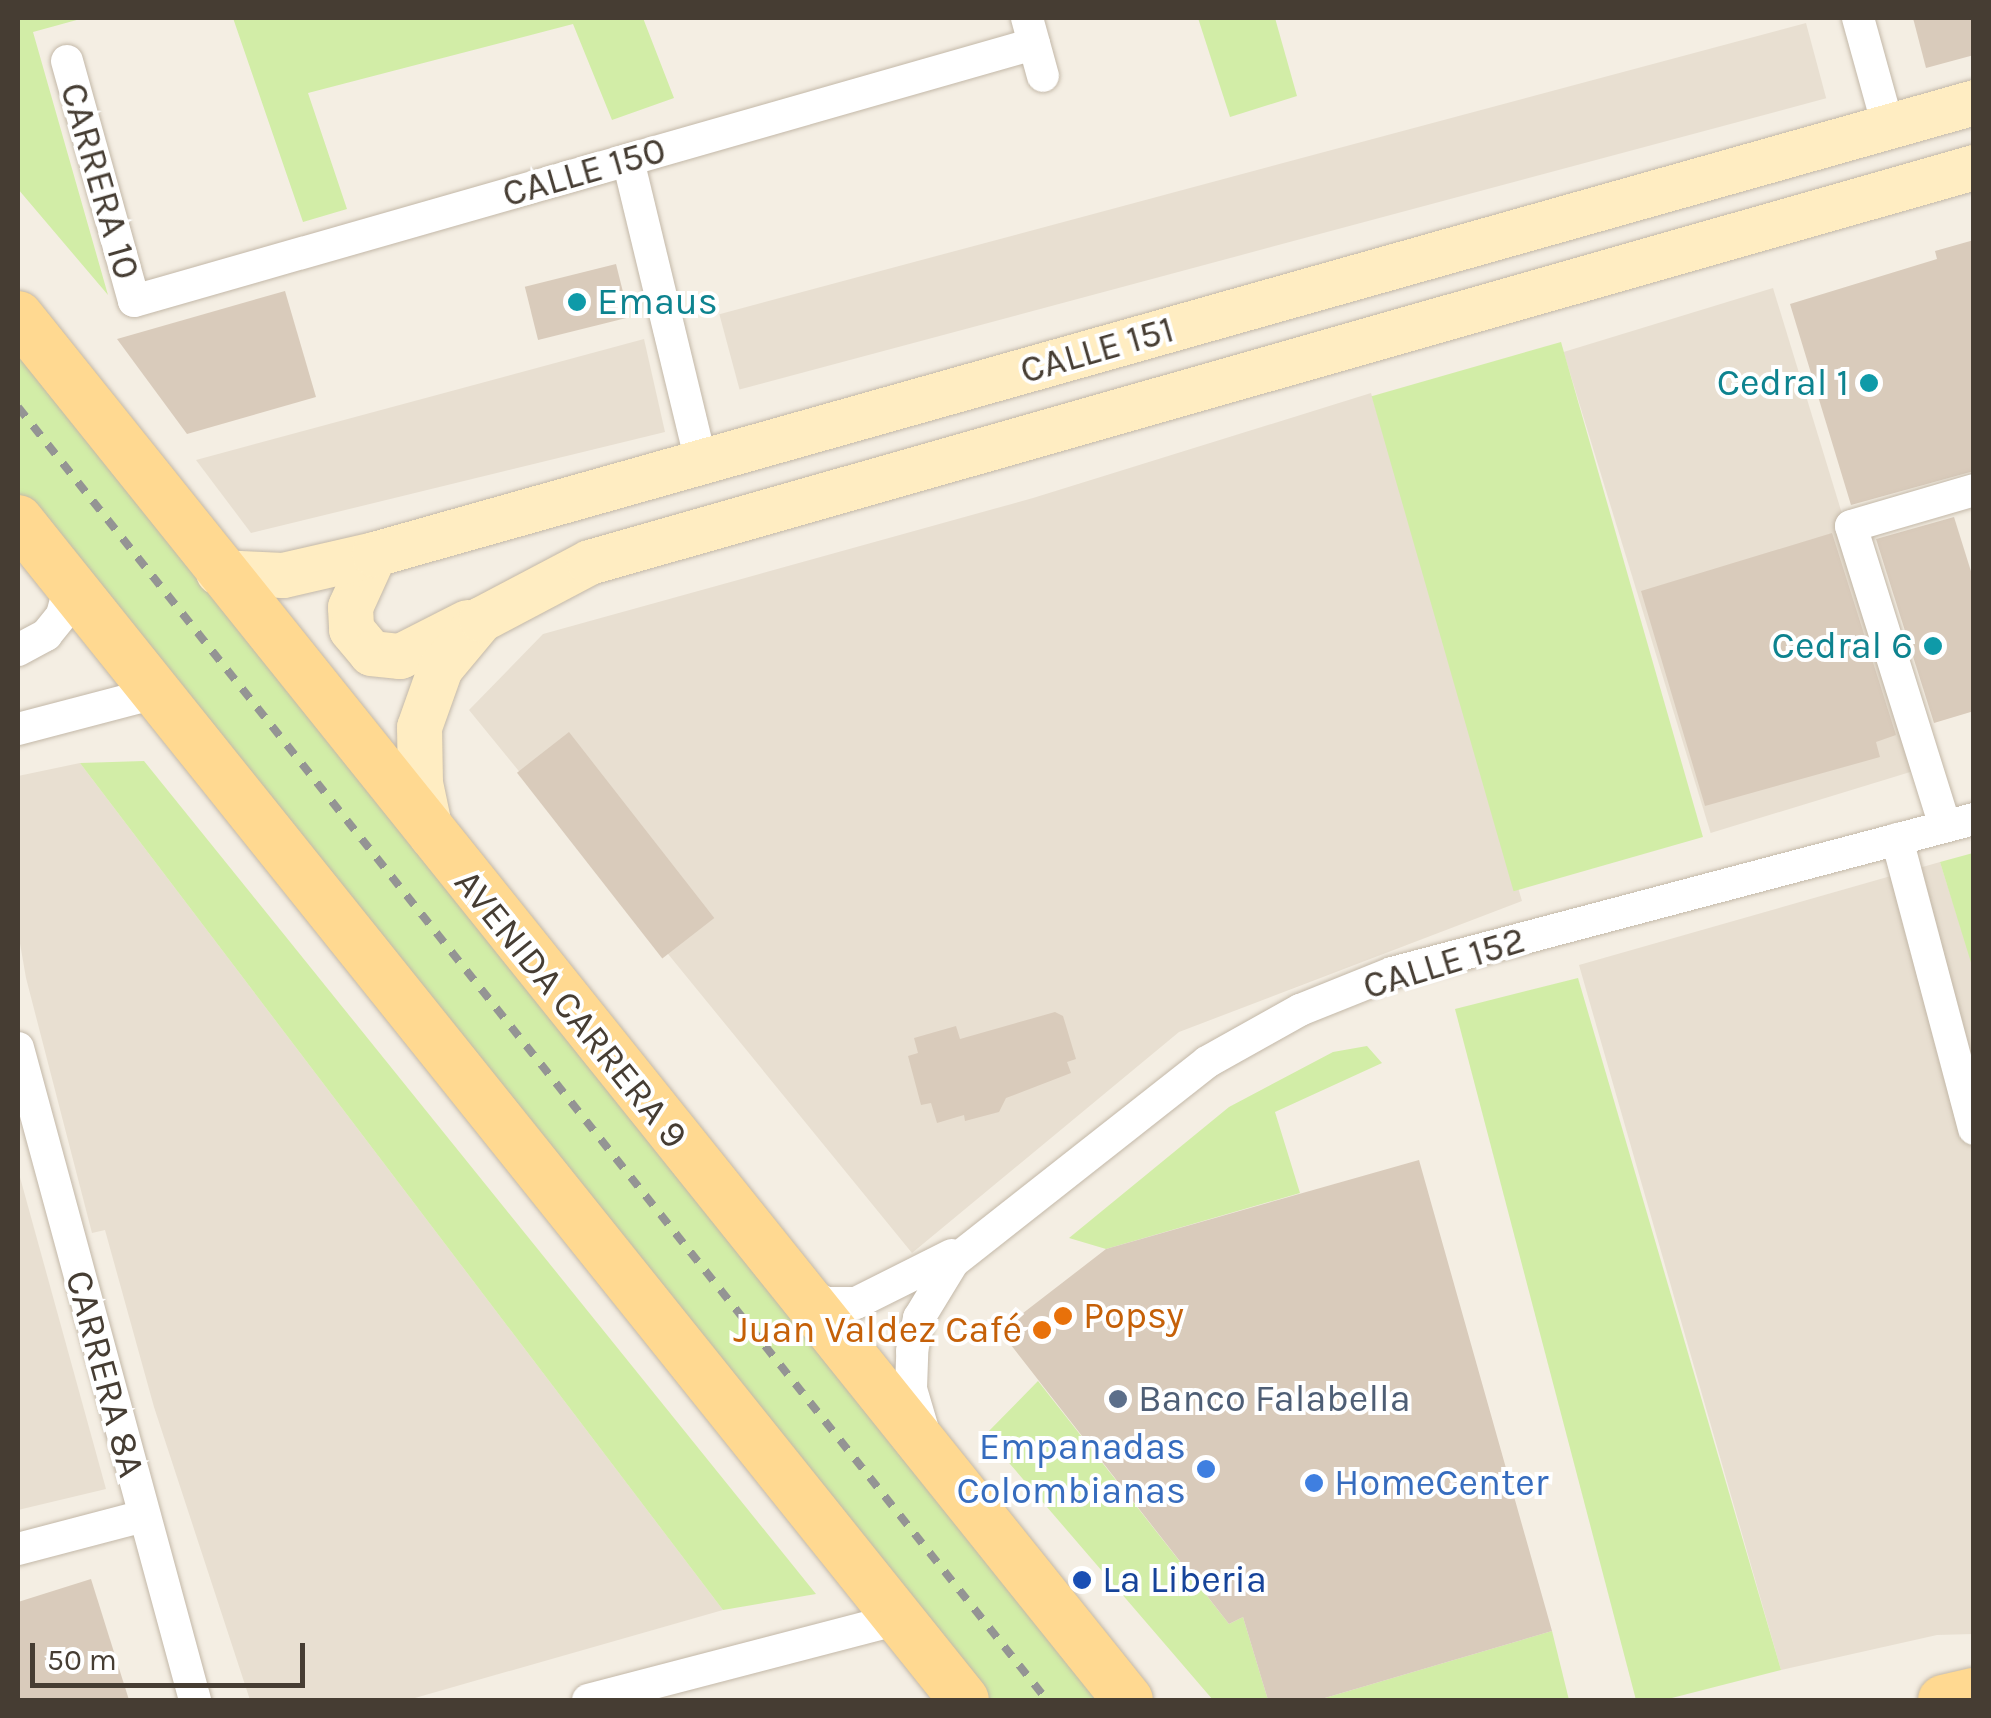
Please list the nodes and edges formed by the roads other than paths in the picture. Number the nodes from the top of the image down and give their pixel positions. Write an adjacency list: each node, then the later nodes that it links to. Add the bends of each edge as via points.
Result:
1 (1858, 18): 6 (street)
2 (1030, 31): 4 (street); 7 (street, CALLE 150)
3 (66, 61): 9 (street, CARRERA 10)
4 (1043, 76)
5 (1974, 102): 6 (street, CALLE 151)
6 (1888, 126): 11 (street, CALLE 151)
7 (628, 160): 9 (street, CALLE 150); 11 (street)
8 (1974, 168): 17 (street, CALLE 151, via 657,538)
9 (134, 301)
10 (18, 316): 15 (main road, AVENIDA CARRERA 9)
11 (701, 462): 14 (street, CALLE 151)
12 (1974, 490): 21 (street, via 1850,526)
13 (18, 520): 16 (main road)
14 (374, 554): 15 (street, CALLE 151, via 283,575); 17 (street, via 350,607 351,629 384,659)
15 (218, 572): 22 (main road, AVENIDA CARRERA 9)
16 (69, 588): 18 (street, via 54,625); 19 (main road)
17 (507, 602): 22 (street, CALLE 151, via 458,642 427,697 419,728 420,782)
18 (18, 650)
19 (151, 694): 20 (street); 31 (main road)
20 (18, 730)
21 (1960, 823): 23 (street, CALLE 152)
22 (431, 838): 27 (main road, AVENIDA CARRERA 9)
23 (1896, 840): 25 (street); 26 (street, CALLE 152, via 1392,973 1300,1010 1207,1062)
24 (18, 1048): 29 (street, CARRERA 8A)
25 (1974, 1129)
26 (978, 1240): 27 (street, CALLE 152, via 856,1303 826,1303); 28 (street, CALLE 152, via 934,1289 912,1350 916,1407)
27 (798, 1289): 28 (main road, AVENIDA CARRERA 9)
28 (937, 1460): 36 (main road, AVENIDA CARRERA 9)
29 (144, 1516): 30 (street); 33 (street, CARRERA 8A)
30 (18, 1549)
31 (898, 1618): 34 (street); 35 (main road)
32 (1974, 1693): 37 (main road)
33 (195, 1700)
34 (588, 1700)
35 (964, 1700)
36 (1128, 1700)
37 (1943, 1700)

